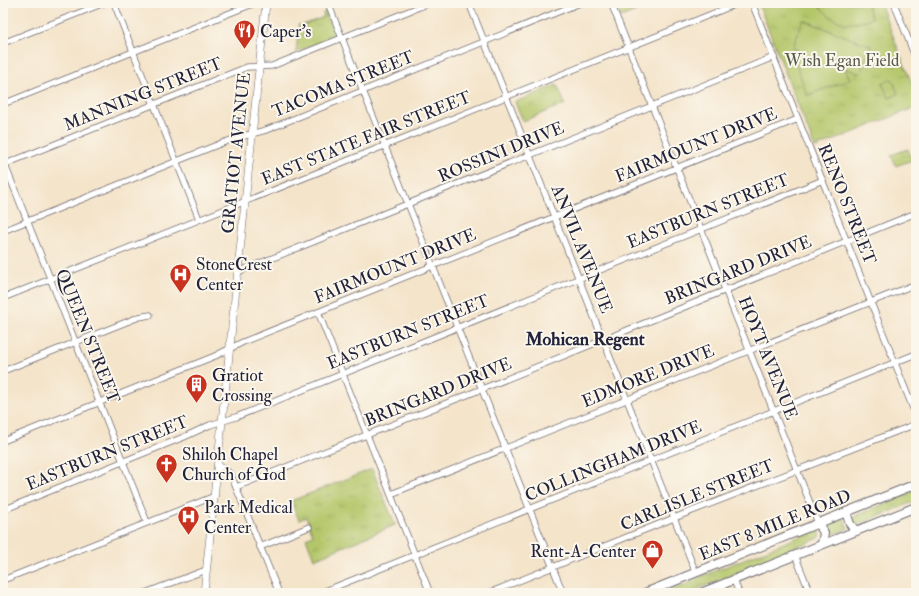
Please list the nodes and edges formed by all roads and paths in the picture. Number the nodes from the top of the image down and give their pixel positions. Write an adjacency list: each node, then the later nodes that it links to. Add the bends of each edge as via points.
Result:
1 (104, 3): 15 (street)
2 (114, 3): 17 (street)
3 (256, 3): 17 (street)
4 (266, 3): 20 (main road, GRATIOT AVENUE)
5 (328, 3): 13 (street)
6 (429, 3): 13 (street, MANNING STREET)
7 (469, 3): 14 (street, ANVIL AVENUE)
8 (580, 3): 14 (street, TACOMA STREET)
9 (611, 3): 16 (street, HOYT AVENUE)
10 (739, 3): 16 (street, EAST STATE FAIR STREET)
11 (752, 3): 18 (street, RENO STREET)
12 (894, 3): 19 (street)
13 (341, 38): 20 (street, MANNING STREET, via 272,66); 21 (street)
14 (484, 42): 21 (street, TACOMA STREET); 22 (street, ANVIL AVENUE)
15 (3, 43)
16 (628, 48): 22 (street, EAST STATE FAIR STREET); 25 (street, HOYT AVENUE)
17 (133, 52): 23 (street); 24 (street)
18 (774, 57): 25 (street, ROSSINI DRIVE); 26 (street, RENO STREET)
19 (916, 59)
20 (260, 67): 24 (street, MANNING STREET, via 247,67); 27 (main road, GRATIOT AVENUE)
21 (362, 91): 27 (street, TACOMA STREET); 28 (street)
22 (507, 96): 28 (street, EAST STATE FAIR STREET); 29 (street, ANVIL AVENUE)
23 (3, 104)
24 (154, 104): 30 (street); 31 (street, MANNING STREET)
25 (652, 106): 29 (street, ROSSINI DRIVE); 32 (street, HOYT AVENUE)
26 (798, 119): 32 (street, FAIRMOUNT DRIVE); 33 (street, RENO STREET)
27 (253, 133): 30 (street, TACOMA STREET); 34 (main road, GRATIOT AVENUE)
28 (384, 146): 34 (street, EAST STATE FAIR STREET); 35 (street)
29 (530, 155): 35 (street, ROSSINI DRIVE); 37 (street, ANVIL AVENUE)
30 (176, 161): 38 (street); 39 (street, TACOMA STREET)
31 (4, 163): 39 (street, QUEEN STREET)
32 (677, 168): 37 (street, FAIRMOUNT DRIVE); 40 (street, HOYT AVENUE)
33 (823, 180): 40 (street, EASTBURN STREET); 42 (street, RENO STREET)
34 (246, 201): 38 (street, EAST STATE FAIR STREET); 44 (main road, GRATIOT AVENUE)
35 (408, 205): 43 (street); 44 (street, ROSSINI DRIVE)
36 (916, 213): 42 (street, BRINGARD DRIVE)
37 (555, 217): 43 (street, FAIRMOUNT DRIVE); 45 (street, ANVIL AVENUE)
38 (199, 219): 46 (street, EAST STATE FAIR STREET)
39 (27, 221): 41 (street, TACOMA STREET); 46 (street, QUEEN STREET)
40 (701, 229): 45 (street, EASTBURN STREET); 48 (street, HOYT AVENUE)
41 (3, 231)
42 (847, 241): 48 (street, BRINGARD DRIVE); 50 (street, RENO STREET)
43 (433, 266): 51 (street, FAIRMOUNT DRIVE); 53 (street)
44 (238, 272): 56 (main road, GRATIOT AVENUE)
45 (579, 278): 53 (street, EASTBURN STREET); 54 (street, ANVIL AVENUE)
46 (50, 279): 49 (street, EAST STATE FAIR STREET); 55 (street, QUEEN STREET)
47 (916, 284): 50 (street, EDMORE DRIVE)
48 (726, 290): 54 (street, BRINGARD DRIVE); 57 (street, HOYT AVENUE)
49 (3, 298)
50 (871, 302): 57 (street, EDMORE DRIVE); 59 (street, RENO STREET)
51 (318, 312): 56 (street, FAIRMOUNT DRIVE); 61 (street)
52 (150, 315): 55 (street)
53 (458, 328): 61 (street, EASTBURN STREET); 62 (street)
54 (603, 340): 62 (street, BRINGARD DRIVE); 63 (street, ANVIL AVENUE)
55 (75, 342): 60 (street); 64 (street, QUEEN STREET)
56 (230, 348): 64 (street, FAIRMOUNT DRIVE, via 217,356); 67 (main road, GRATIOT AVENUE)
57 (750, 351): 63 (street, EDMORE DRIVE); 65 (street, HOYT AVENUE)
58 (916, 354): 59 (street, COLLINGHAM DRIVE)
59 (895, 362): 65 (street, COLLINGHAM DRIVE); 66 (street, RENO STREET)
60 (3, 371)
61 (343, 374): 67 (street, EASTBURN STREET); 69 (street)
62 (482, 389): 69 (street, BRINGARD DRIVE); 71 (street)
63 (627, 400): 71 (street, EDMORE DRIVE); 72 (street, ANVIL AVENUE)
64 (99, 402): 70 (street, FAIRMOUNT DRIVE); 73 (street, QUEEN STREET)
65 (774, 411): 72 (street, COLLINGHAM DRIVE); 75 (street, HOYT AVENUE)
66 (916, 416)
67 (222, 421): 73 (street, EASTBURN STREET); 74 (main road, GRATIOT AVENUE)
68 (916, 424): 75 (street, CARLISLE STREET)
69 (367, 435): 77 (street, BRINGARD DRIVE); 78 (street)
70 (3, 441)
71 (506, 448): 78 (street, EDMORE DRIVE); 81 (street)
72 (651, 460): 81 (street, COLLINGHAM DRIVE); 84 (street, ANVIL AVENUE)
73 (123, 461): 82 (street, EASTBURN STREET); 85 (street, QUEEN STREET)
74 (217, 466): 77 (street, via 228,471); 79 (main road, GRATIOT AVENUE)
75 (797, 470): 84 (street, CARLISLE STREET); 86 (street, HOYT AVENUE)
76 (916, 484): 83 (highway, EAST 8 MILE ROAD)
77 (236, 487): 90 (street)
78 (391, 494): 91 (street)
79 (215, 496): 85 (street); 94 (main road, GRATIOT AVENUE)
80 (916, 507): 88 (highway, EAST 8 MILE ROAD)
81 (529, 509): 91 (street, COLLINGHAM DRIVE); 93 (street)
82 (3, 510)
83 (846, 512): 86 (highway, EAST 8 MILE ROAD); 88 (highway, via 850,524)
84 (674, 518): 93 (street, CARLISLE STREET); 95 (street, ANVIL AVENUE)
85 (147, 522): 96 (street)
86 (818, 523): 89 (highway, via 824,533); 95 (highway, EAST 8 MILE ROAD)
87 (309, 528): 90 (street)
88 (856, 531): 89 (highway, EAST 8 MILE ROAD)
89 (822, 544): 92 (highway, EAST 8 MILE ROAD)
90 (260, 547): 100 (street)
91 (415, 555): 101 (street, COLLINGHAM DRIVE); 102 (street)
92 (795, 556): 97 (highway, EAST 8 MILE ROAD); 108 (street)
93 (553, 567): 103 (street, CARLISLE STREET); 104 (street)
94 (206, 570): 98 (street); 99 (main road, GRATIOT AVENUE)
95 (696, 573): 105 (highway, EAST 8 MILE ROAD)
96 (3, 580)
97 (734, 580): 106 (highway, EAST 8 MILE ROAD); 107 (street)
98 (145, 593)
99 (204, 593)
100 (278, 593)
101 (320, 593)
102 (430, 593)
103 (489, 593)
104 (563, 593)
105 (645, 593)
106 (701, 593)
107 (739, 593)
108 (810, 593)

